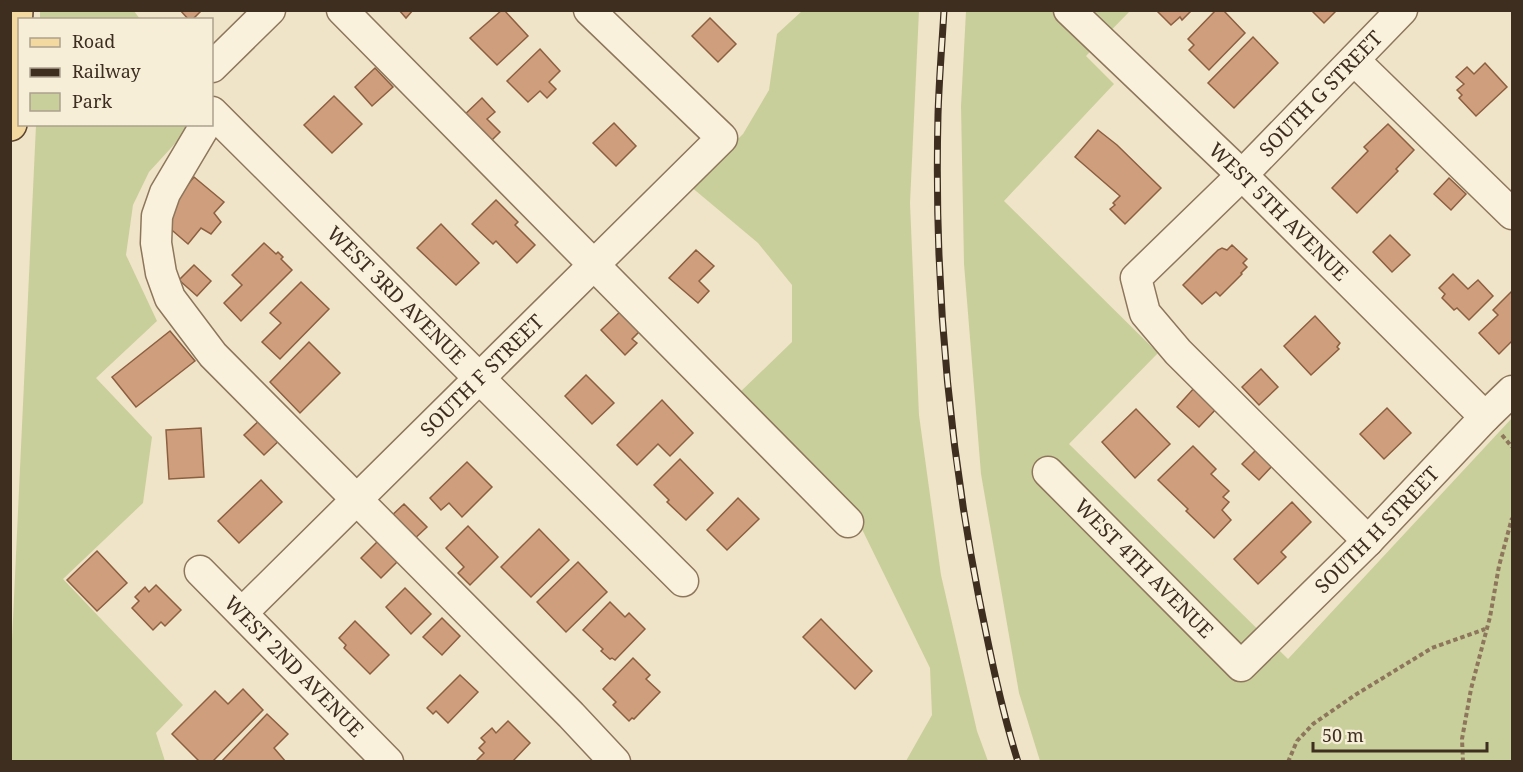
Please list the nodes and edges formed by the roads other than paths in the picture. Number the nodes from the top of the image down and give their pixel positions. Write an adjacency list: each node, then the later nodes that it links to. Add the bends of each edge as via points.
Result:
1 (16, 10): 10 (main road)
2 (270, 10): 8 (street)
3 (342, 10): 14 (street)
4 (589, 10): 14 (street, SOUTH F STREET, via 722,138)
5 (1069, 10): 12 (street, WEST 5TH AVENUE)
6 (1402, 10): 7 (street, SOUTH G STREET)
7 (1354, 60): 12 (street, SOUTH G STREET); 13 (street)
8 (213, 66)
9 (213, 119): 15 (street, WEST 3RD AVENUE)
10 (10, 124)
11 (204, 126): 19 (street, via 165,193 157,216 156,243 170,298 213,355)
12 (1242, 176): 17 (street, WEST 5TH AVENUE); 21 (street, SOUTH G STREET, via 1136,278 1145,313 1178,352)
13 (1512, 214)
14 (593, 267): 15 (street, SOUTH F STREET); 20 (street)
15 (480, 380): 19 (street, SOUTH F STREET); 23 (street, WEST 3RD AVENUE)
16 (1512, 391): 17 (street, SOUTH H STREET)
17 (1485, 417): 21 (street, SOUTH H STREET)
18 (1048, 472): 25 (street, WEST 4TH AVENUE)
19 (357, 500): 24 (street, SOUTH F STREET); 27 (street)
20 (848, 522)
21 (1368, 541): 25 (street, SOUTH H STREET)
22 (200, 571): 24 (street, WEST 2ND AVENUE)
23 (683, 581)
24 (243, 612): 26 (street, WEST 2ND AVENUE)
25 (1242, 666)
26 (388, 762)
27 (615, 762)

